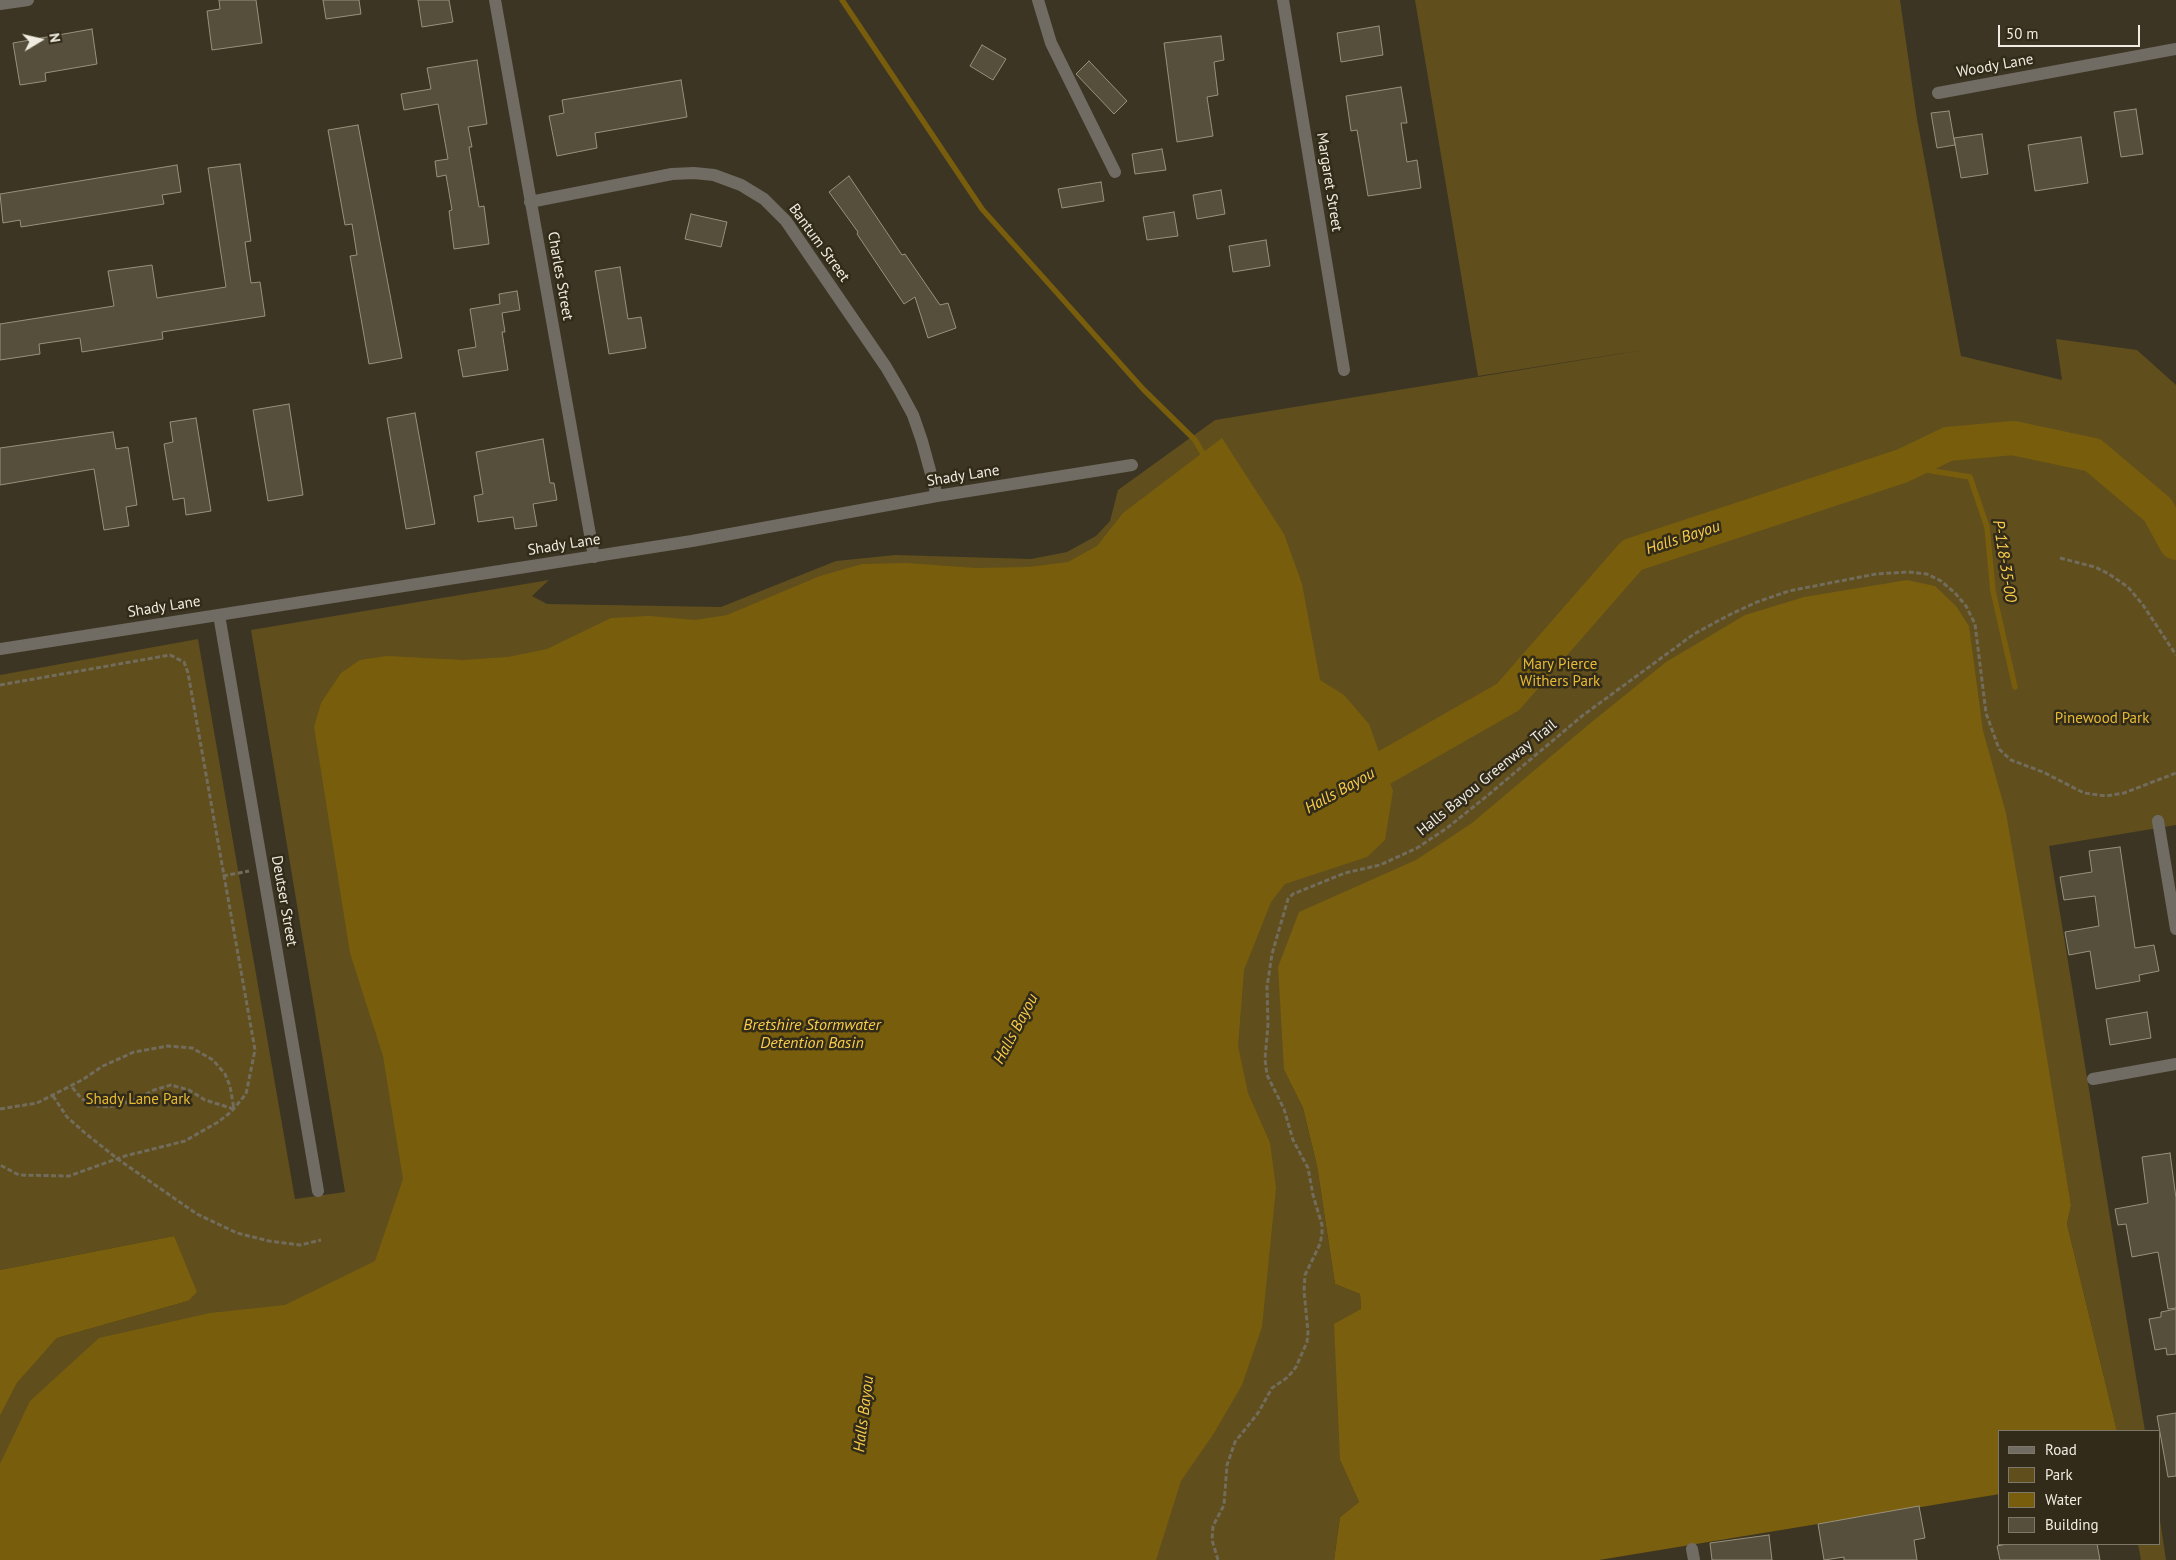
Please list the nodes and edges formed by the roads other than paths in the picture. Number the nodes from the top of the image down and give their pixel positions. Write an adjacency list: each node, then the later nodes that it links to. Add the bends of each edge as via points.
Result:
1 (28, 0): 5 (street)
2 (495, 0): 9 (street, Charles Street)
3 (1038, 0): 8 (street, via 1051,43)
4 (1282, 0): 10 (street, Margaret Street)
5 (0, 4)
6 (2176, 49): 7 (street, Woody Lane)
7 (1938, 93)
8 (1115, 172)
9 (530, 202): 12 (street, Bantum Street, via 694,172 741,185 764,198 786,221 900,391 913,415); 13 (street, Charles Street)
10 (1344, 370)
11 (1132, 465): 12 (street, Shady Lane)
12 (937, 496): 13 (street, Shady Lane)
13 (594, 556): 14 (street, Shady Lane)
14 (219, 615): 15 (street, Shady Lane); 20 (street, Deutser Street)
15 (0, 649)
16 (2158, 821): 17 (street)
17 (2176, 929)
18 (2176, 1064): 19 (street)
19 (2093, 1080)
20 (318, 1191)

